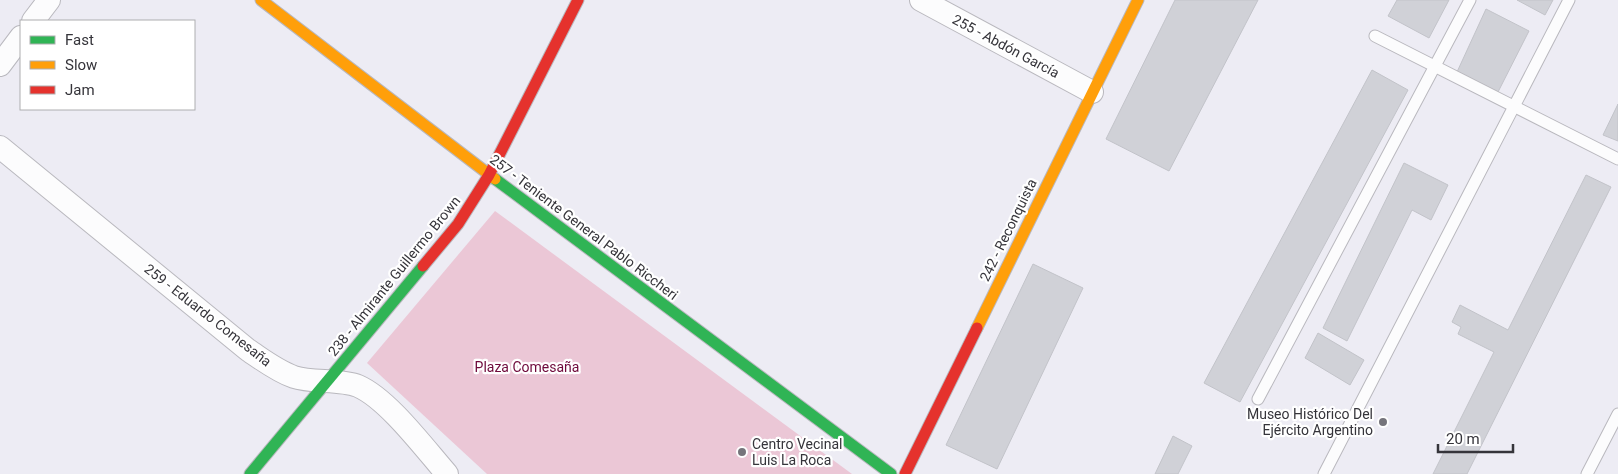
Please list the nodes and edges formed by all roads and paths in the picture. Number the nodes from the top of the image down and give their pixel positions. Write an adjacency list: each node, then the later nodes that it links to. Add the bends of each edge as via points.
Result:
1 (49, 0): 8 (street)
2 (261, 0): 17 (street, 257 - Teniente General Pablo Riccheri)
3 (578, 0): 17 (street, 238 - Almirante Guillermo Brown)
4 (920, 0): 13 (street, 255 - Abdón García)
5 (1138, 0): 13 (street, 242 - Reconquista)
6 (1470, 0): 12 (lane)
7 (1569, 0): 14 (lane)
8 (34, 20)
9 (1375, 36): 12 (lane)
10 (20, 38): 11 (street)
11 (0, 65)
12 (1435, 66): 14 (lane); 19 (lane)
13 (1092, 92): 24 (street, 242 - Reconquista)
14 (1514, 106): 16 (lane); 25 (lane)
15 (0, 147): 18 (street, 259 - Eduardo Comesaña, via 248,350 295,377)
16 (1618, 159)
17 (489, 175): 18 (street, 238 - Almirante Guillermo Brown, via 458,224); 23 (street, 257 - Teniente General Pablo Riccheri)
18 (328, 381): 21 (street, 238 - Almirante Guillermo Brown); 22 (street, 259 - Eduardo Comesaña, via 358,386 375,398 395,415)
19 (1258, 399)
20 (1618, 414): 26 (lane)
21 (250, 474)
22 (447, 474)
23 (891, 474)
24 (904, 474)
25 (1324, 474)
26 (1587, 474)

